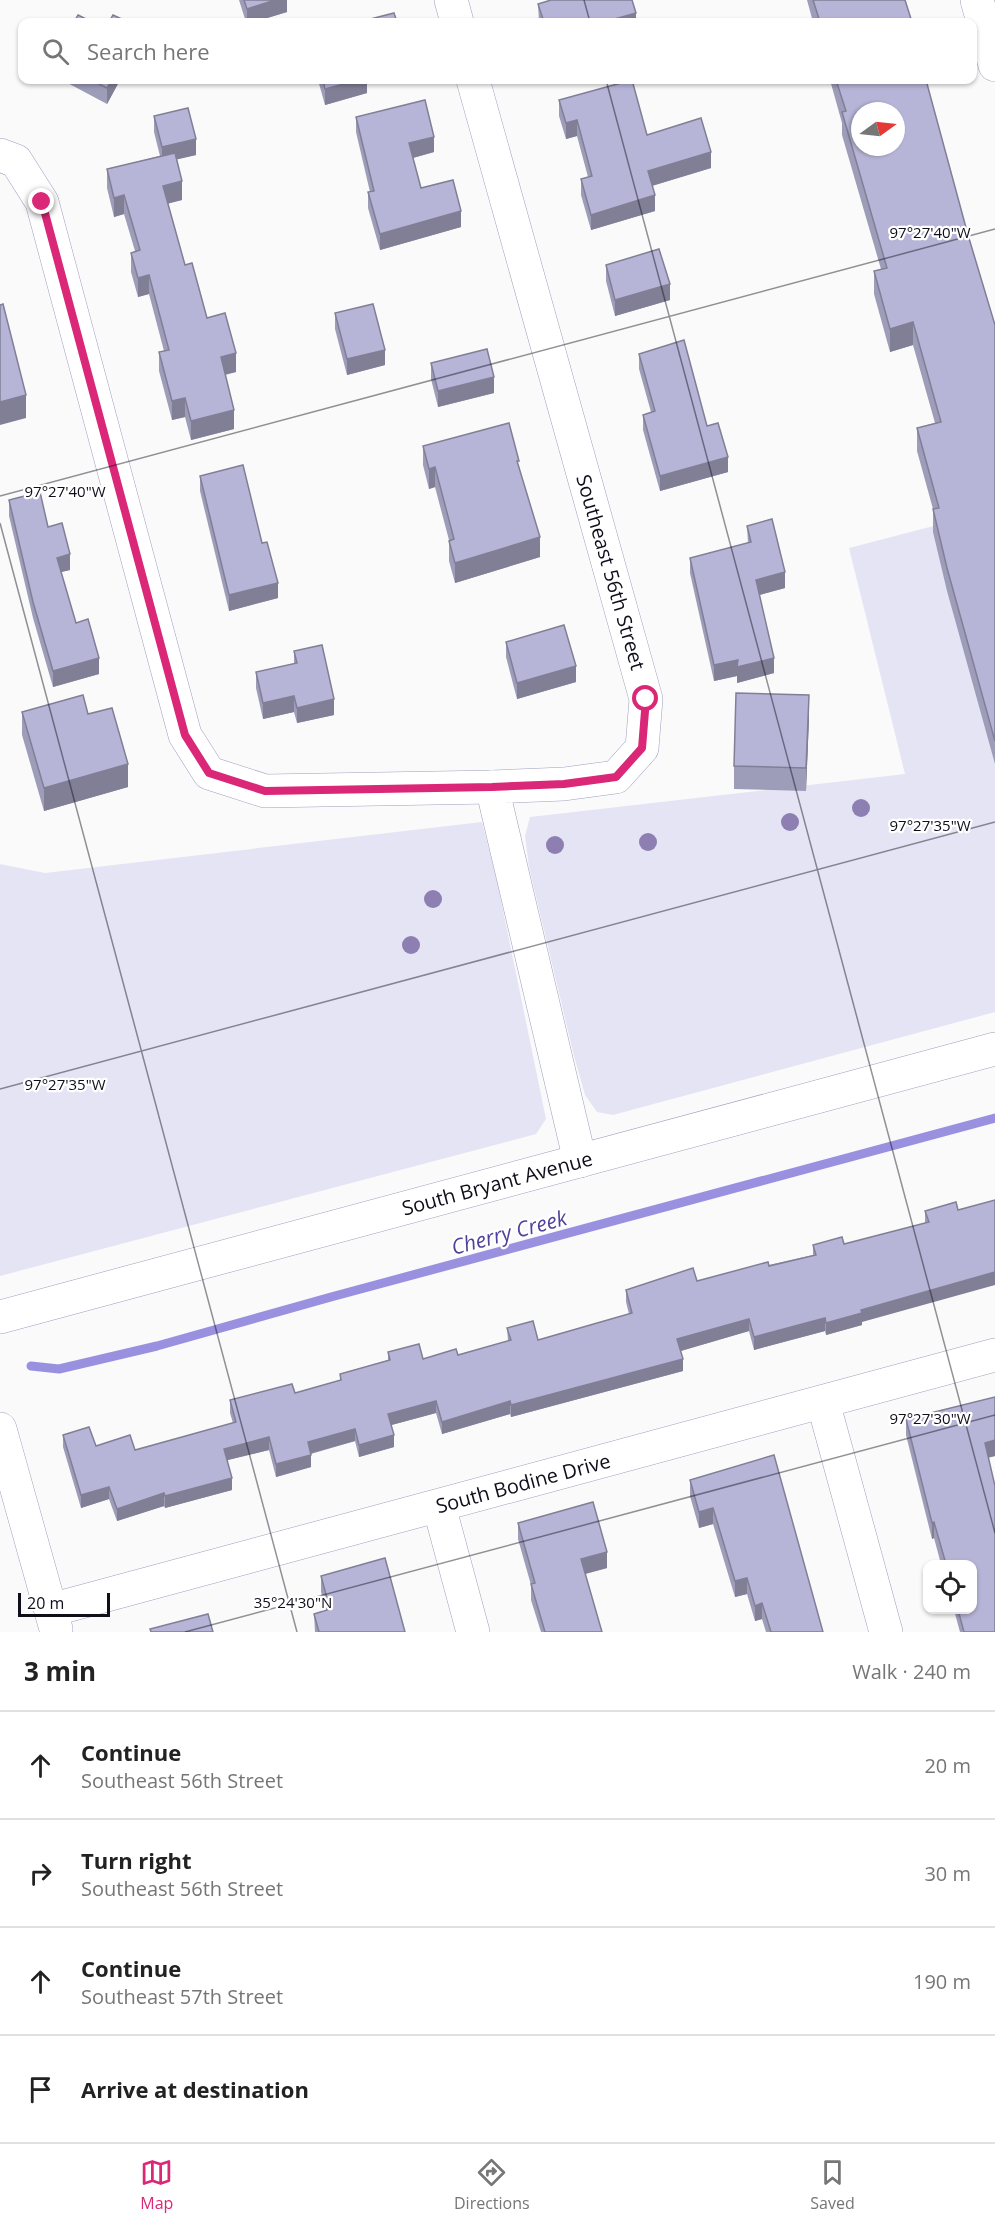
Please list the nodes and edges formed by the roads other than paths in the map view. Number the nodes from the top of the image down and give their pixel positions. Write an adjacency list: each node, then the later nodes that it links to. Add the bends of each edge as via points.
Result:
1 (451, 0): 3 (street)
2 (978, 0): 4 (street)
3 (457, 18)
4 (995, 66)
5 (474, 84): 7 (street, Southeast 56th Street, via 646,699 642,748 616,777)
6 (0, 155): 7 (street, Southeast 56th Street, via 16,161 42,202 185,735 209,773 265,791)
7 (492, 787): 9 (street)
8 (995, 1049): 9 (street, South Bryant Avenue)
9 (580, 1161): 10 (street, South Bryant Avenue)
10 (0, 1317)
11 (995, 1355): 12 (street, South Bodine Drive)
12 (823, 1402): 14 (street, South Bodine Drive); 17 (street)
13 (0, 1429): 15 (street)
14 (439, 1506): 15 (street, South Bodine Drive); 16 (street)
15 (54, 1621)
16 (473, 1632)
17 (886, 1632)

